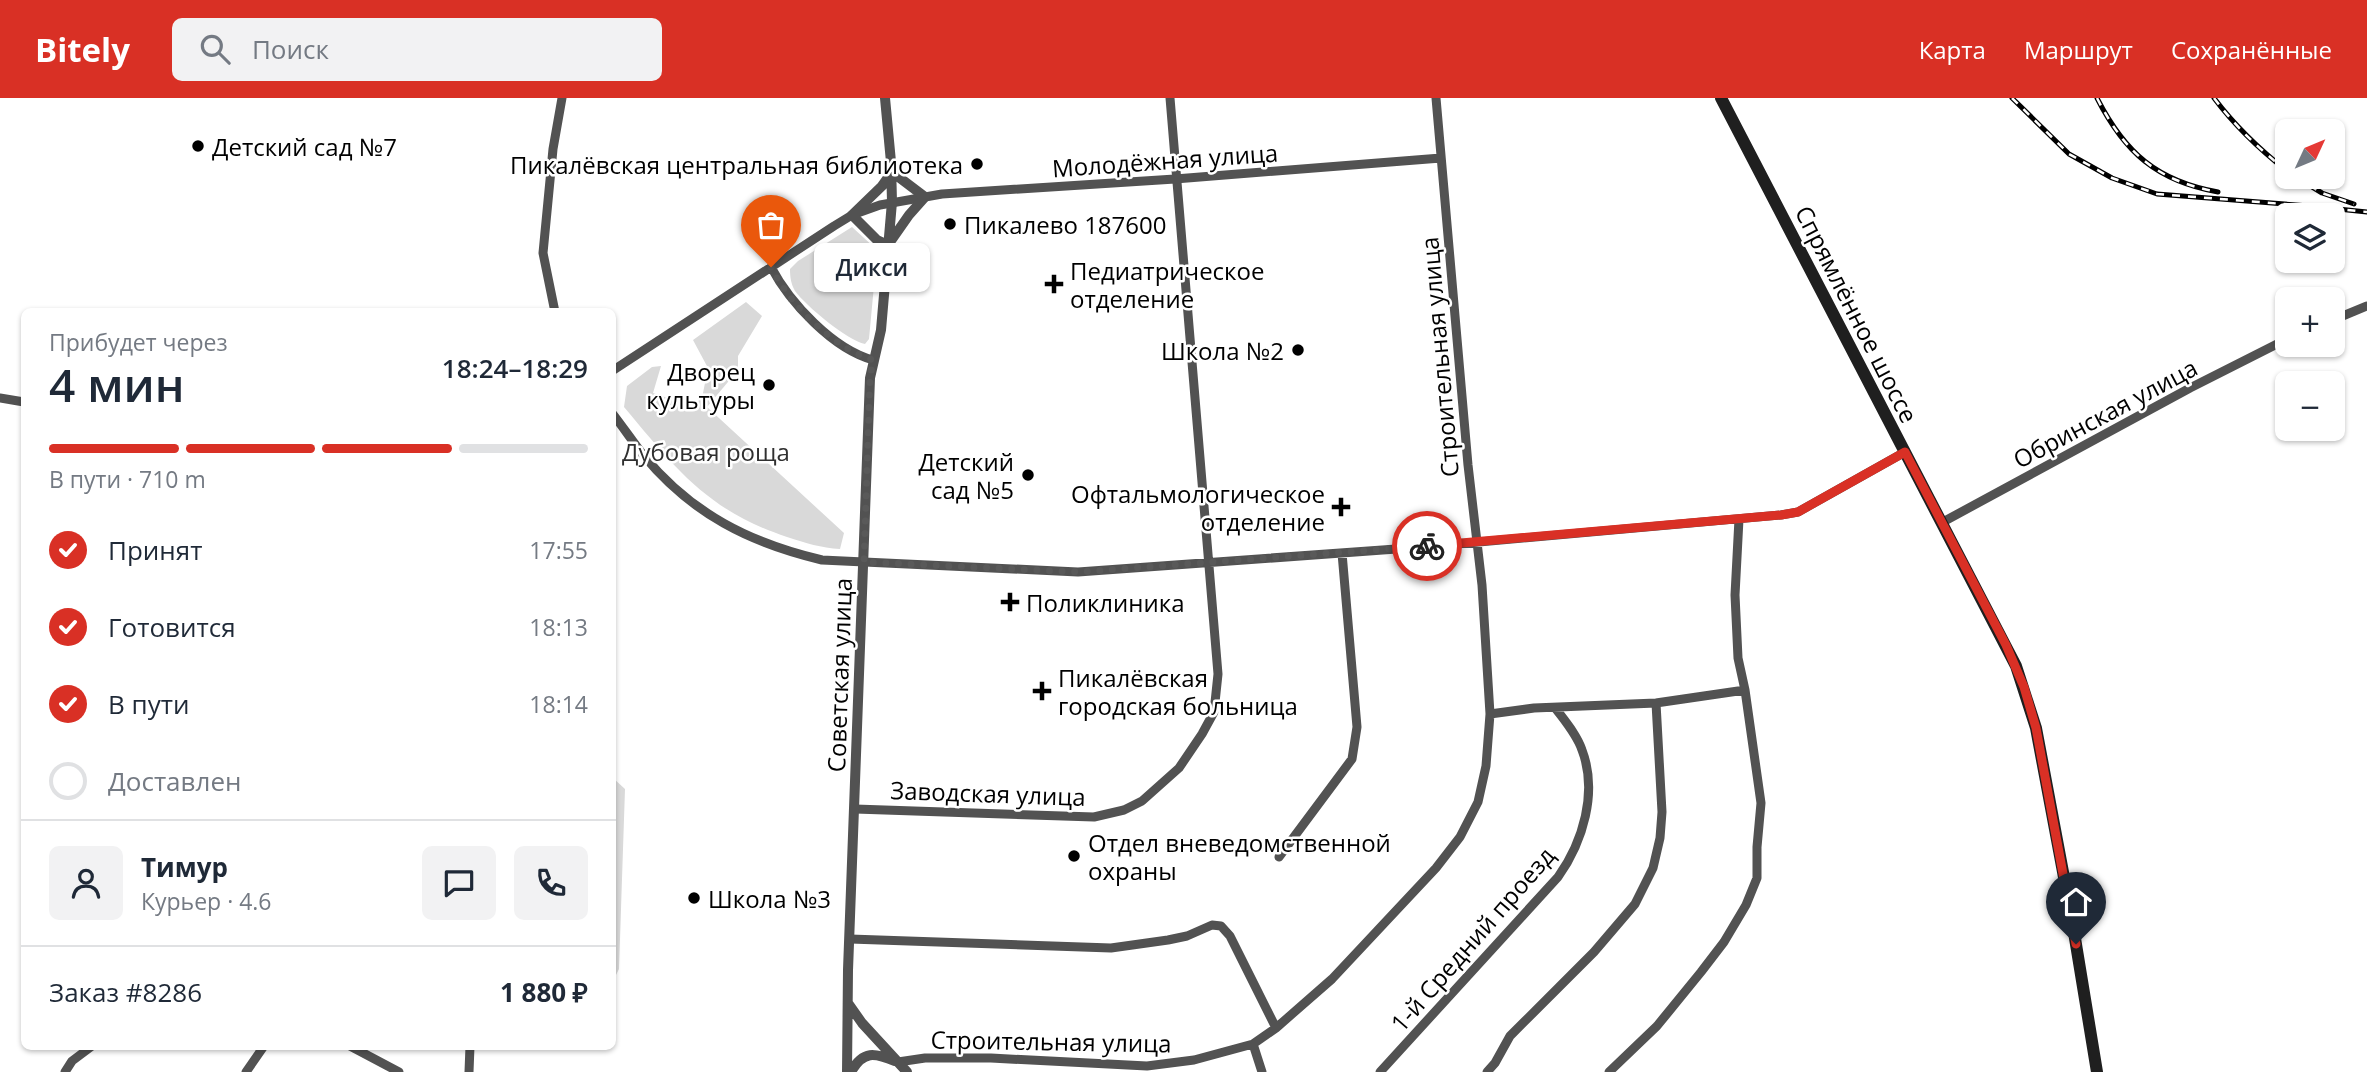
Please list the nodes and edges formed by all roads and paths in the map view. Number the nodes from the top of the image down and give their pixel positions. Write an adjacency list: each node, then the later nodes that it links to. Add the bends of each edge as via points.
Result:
1 (562, 98): 15 (street, via 543,253)
2 (885, 98): 7 (street, Советская улица)
3 (1170, 98): 8 (street, Заводская улица)
4 (1436, 98): 6 (street, Строительная улица)
5 (1721, 98): 23 (main road, Спрямлённое шоссе)
6 (1441, 158): 8 (street, Молодёжная улица); 26 (street, Строительная улица)
7 (892, 172): 9 (street); 10 (street, Советская улица); 11 (street)
8 (1175, 179): 9 (street, Молодёжная улица); 29 (street, Заводская улица)
9 (925, 197): 10 (street, Молодёжная улица); 12 (street)
10 (892, 202): 11 (street, Молодёжная улица); 12 (street, Советская улица)
11 (852, 215): 12 (street); 13 (street, Молодёжная улица)
12 (888, 245): 18 (street, Советская улица, via 881,330)
13 (771, 267): 18 (street, via 795,304 835,339); 19 (street, Молодёжная улица)
14 (2367, 306): 16 (street)
15 (554, 308)
16 (2345, 315)
17 (2275, 346): 25 (street, Обринская улица)
18 (873, 360): 28 (street, Советская улица)
19 (616, 368)
20 (0, 398): 21 (street)
21 (21, 402)
22 (616, 418): 28 (street, via 668,482 703,512 749,538 788,552)
23 (1905, 452): 24 (street, via 1798,512); 25 (main road, Спрямлённое шоссе)
24 (1739, 519): 26 (street); 30 (street, via 1735,596 1738,658)
25 (1941, 523): 55 (main road, Спрямлённое шоссе, via 2006,645 2033,713)
26 (1477, 542): 27 (street); 33 (street, Строительная улица)
27 (1342, 553): 29 (street); 35 (street, via 1357,727 1352,759)
28 (864, 562): 29 (street, via 1078,572); 34 (street, Советская улица)
29 (1210, 564): 34 (street, Заводская улица, via 1218,674 1214,712 1179,768 1142,801 1094,817)
30 (1745, 690): 31 (street); 54 (street, via 1761,803 1757,878 1746,905 1702,972 1657,1026)
31 (1656, 703): 32 (street); 53 (street, via 1662,813 1653,868 1635,904 1510,1035)
32 (1556, 709): 33 (street); 52 (street, 1-й Средний проезд, via 1582,748 1588,771 1586,817 1579,842 1558,877)
33 (1490, 714): 38 (street, Строительная улица, via 1478,802 1460,837 1332,979)
34 (855, 809): 36 (street, Советская улица)
35 (1279, 857)
36 (850, 939): 37 (street, Советская улица); 38 (street, via 1111,948 1221,926)
37 (847, 1003): 44 (street); 49 (street, Советская улица)
38 (1276, 1028): 39 (street, Строительная улица)
39 (1253, 1044): 44 (street, Строительная улица, via 1194,1060 1147,1066 991,1058); 51 (street)
40 (87, 1050): 45 (street)
41 (261, 1050): 46 (street)
42 (358, 1050): 47 (street)
43 (470, 1050): 48 (street)
44 (898, 1062): 49 (street, via 870,1054); 50 (street)
45 (65, 1072)
46 (246, 1072)
47 (399, 1072)
48 (469, 1072)
49 (849, 1072)
50 (908, 1072)
51 (1262, 1072)
52 (1380, 1072)
53 (1487, 1072)
54 (1609, 1072)
55 (2096, 1072)

